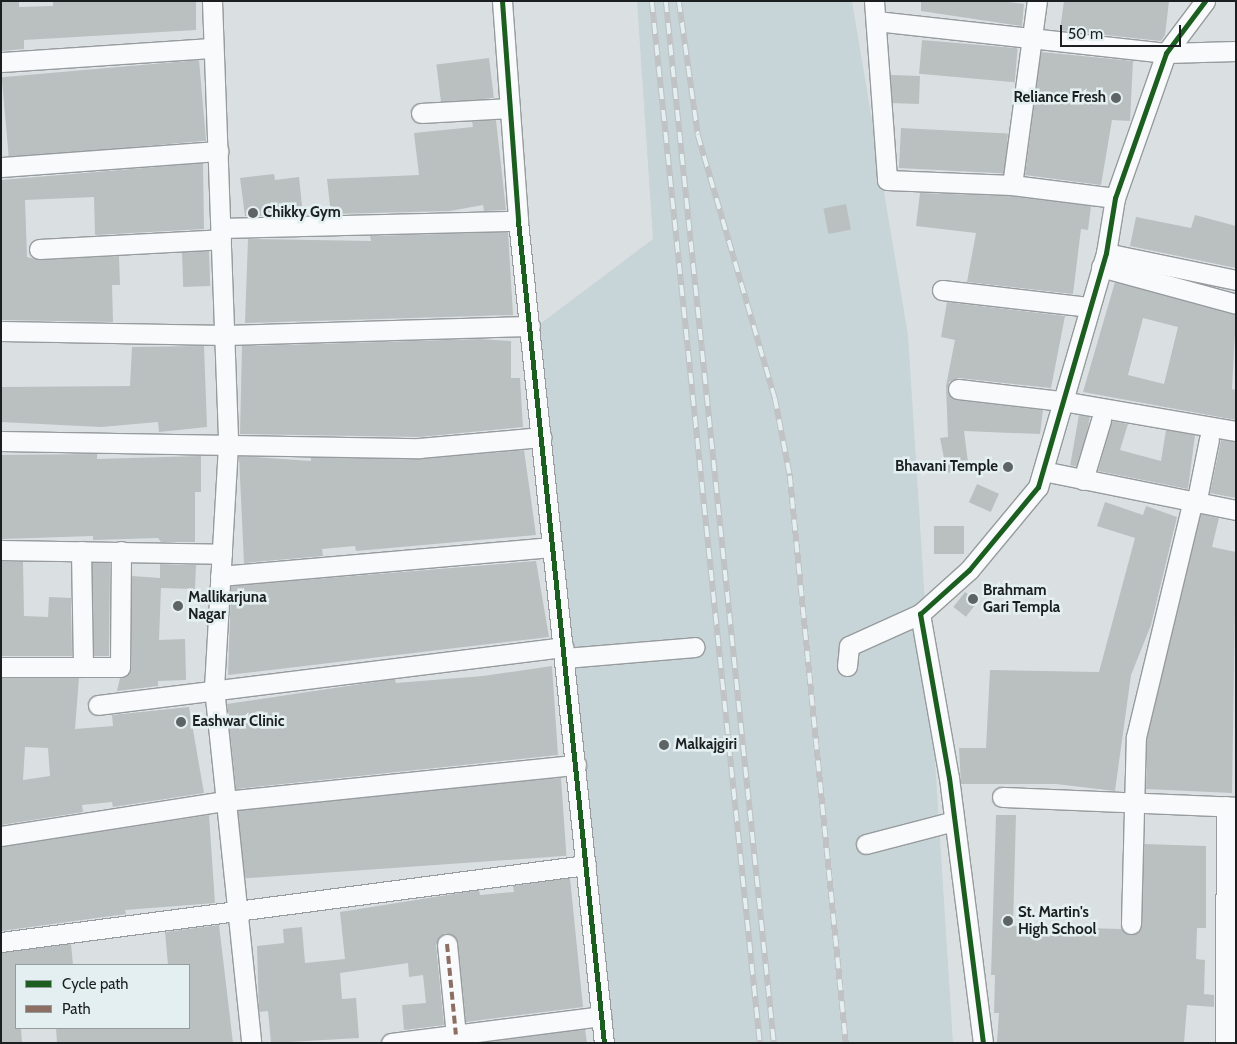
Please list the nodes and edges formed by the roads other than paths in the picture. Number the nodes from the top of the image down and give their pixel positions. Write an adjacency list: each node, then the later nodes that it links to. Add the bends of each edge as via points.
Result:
1 (212, 1): 8 (street)
2 (502, 1): 12 (street)
3 (874, 1): 6 (street)
4 (1037, 1): 7 (street)
5 (1205, 1): 10 (street)
6 (876, 21): 7 (street); 16 (street, via 886,180)
7 (1031, 42): 10 (street); 16 (street)
8 (212, 48): 11 (street); 14 (street)
9 (1236, 51): 10 (street)
10 (1166, 53): 17 (street)
11 (1, 62)
12 (510, 108): 13 (street); 18 (street)
13 (421, 113)
14 (218, 151): 15 (street); 19 (street)
15 (1, 167)
16 (1012, 185): 17 (street)
17 (1115, 198): 21 (street)
18 (518, 221): 19 (street); 26 (street)
19 (221, 234): 20 (street); 28 (street)
20 (38, 250)
21 (1103, 260): 22 (street); 24 (street); 25 (street)
22 (1236, 280)
23 (942, 290): 25 (street)
24 (1236, 304)
25 (1088, 307): 30 (street)
26 (530, 326): 28 (street); 33 (street)
27 (1, 331): 28 (street)
28 (226, 336): 36 (street)
29 (958, 389): 30 (street)
30 (1062, 401): 32 (street); 37 (street)
31 (1101, 420): 38 (street)
32 (1236, 431)
33 (542, 437): 36 (street, via 419,448); 41 (street)
34 (1209, 439): 39 (street)
35 (1, 441): 36 (street)
36 (228, 445): 45 (street)
37 (1043, 471): 38 (street); 47 (street, via 1038,487 969,570)
38 (1083, 480): 39 (street)
39 (1194, 504): 40 (street); 58 (street, via 1136,737)
40 (1236, 510)
41 (552, 547): 46 (street); 49 (street)
42 (1, 550): 43 (street)
43 (81, 550): 44 (street); 52 (street)
44 (121, 551): 45 (street); 52 (street, via 120,667)
45 (222, 554): 46 (street)
46 (220, 576): 53 (street)
47 (920, 614): 50 (street, via 849,646); 60 (street)
48 (695, 647): 49 (street)
49 (564, 653): 53 (street); 55 (street)
50 (847, 666)
51 (1, 667): 52 (street)
52 (83, 667)
53 (214, 688): 54 (street); 57 (street)
54 (98, 705)
55 (576, 765): 57 (street); 63 (street)
56 (1002, 797): 58 (street)
57 (226, 801): 61 (street); 64 (street)
58 (1133, 802): 59 (street); 65 (street)
59 (1231, 806): 70 (street)
60 (954, 821): 62 (street); 74 (street)
61 (1, 836)
62 (866, 844)
63 (586, 865): 64 (street); 68 (street)
64 (237, 911): 66 (street); 71 (street)
65 (1131, 924)
66 (1, 942)
67 (446, 944): 69 (street)
68 (601, 1016): 69 (street); 73 (street)
69 (456, 1035): 72 (street)
70 (1229, 1037)
71 (251, 1043)
72 (391, 1043)
73 (604, 1043)
74 (982, 1043)

